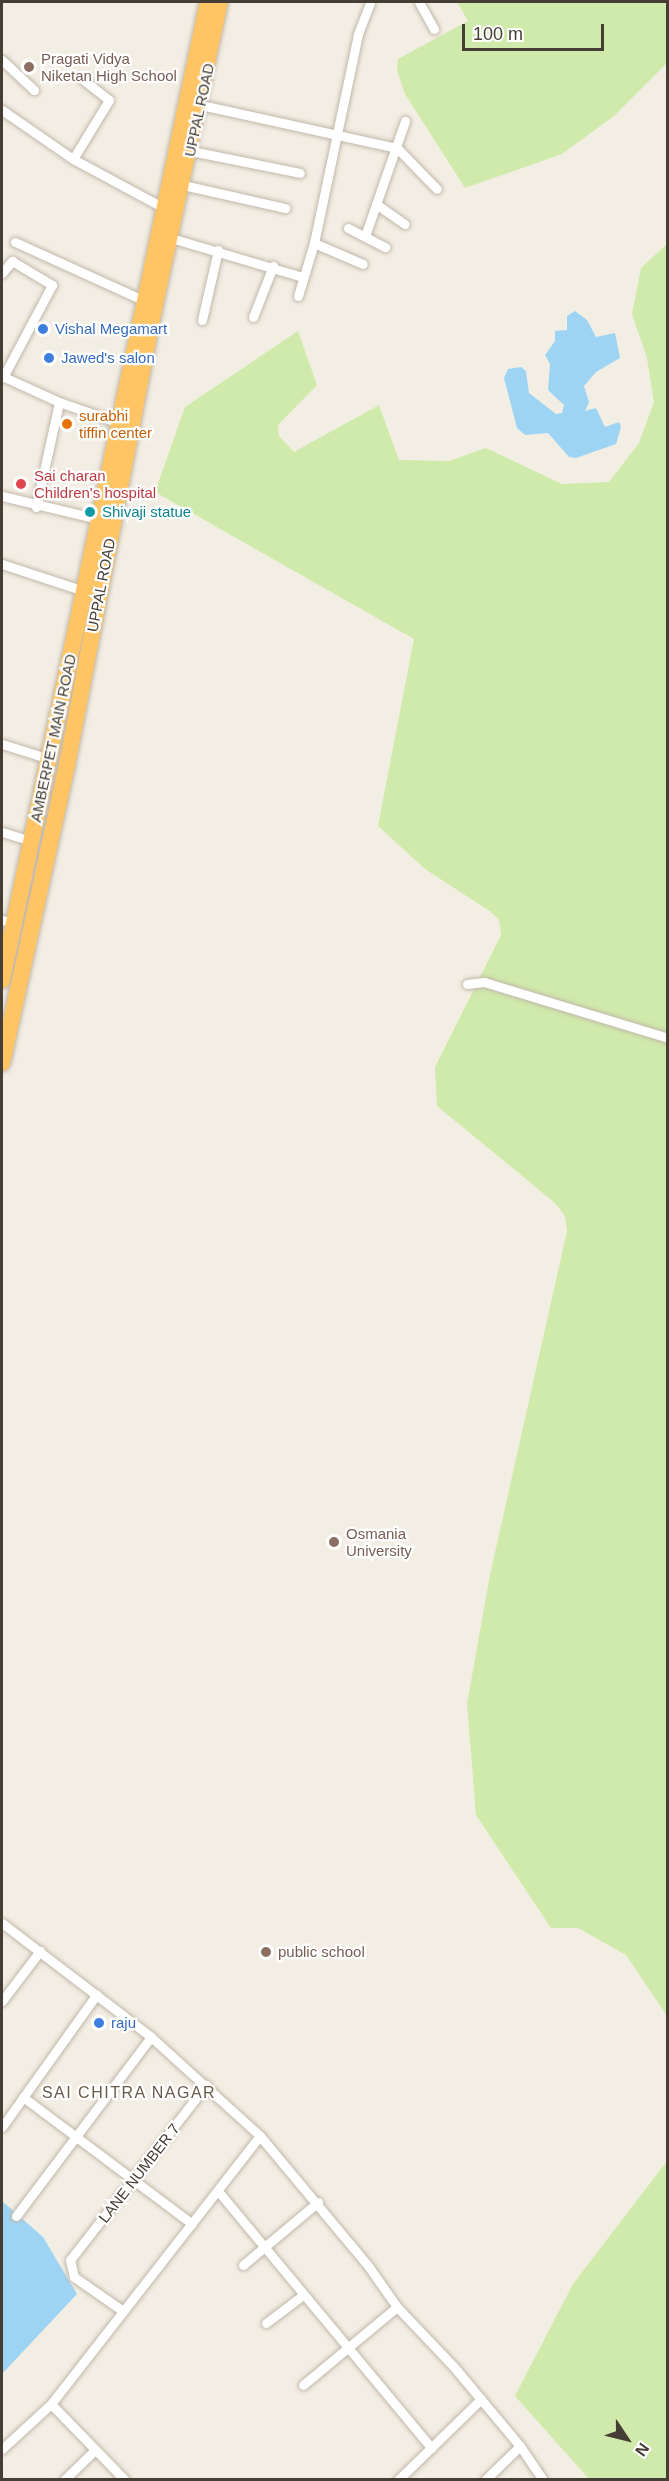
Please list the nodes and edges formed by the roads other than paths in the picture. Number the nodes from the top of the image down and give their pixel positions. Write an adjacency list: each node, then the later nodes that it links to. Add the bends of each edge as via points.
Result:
1 (208, 2): 21 (highway, AMBERPET MAIN ROAD)
2 (220, 2): 9 (highway, UPPAL ROAD)
3 (370, 2): 12 (street, via 358,34)
4 (419, 2): 5 (street)
5 (434, 29)
6 (2, 60): 8 (street)
7 (82, 79): 15 (street, via 108,100)
8 (34, 90)
9 (201, 105): 12 (street); 14 (highway, UPPAL ROAD)
10 (2, 111): 15 (street)
11 (405, 121): 13 (street)
12 (339, 133): 13 (street); 27 (street)
13 (397, 148): 18 (street); 19 (street)
14 (191, 151): 16 (street); 17 (highway, UPPAL ROAD)
15 (73, 159): 21 (street)
16 (300, 173)
17 (183, 185): 20 (street); 21 (highway, UPPAL ROAD)
18 (437, 189)
19 (376, 204): 22 (street); 24 (street)
20 (285, 208)
21 (169, 210): 25 (highway, UPPAL ROAD); 35 (highway, AMBERPET MAIN ROAD)
22 (405, 224)
23 (348, 228): 24 (street)
24 (365, 236): 28 (street)
25 (171, 238): 29 (street); 41 (highway, UPPAL ROAD)
26 (15, 242): 35 (street)
27 (314, 243): 30 (street); 33 (street)
28 (385, 248)
29 (218, 249): 31 (street); 37 (street)
30 (363, 264)
31 (273, 266): 33 (street); 36 (street)
32 (2, 273): 38 (street, via 12,261 52,285)
33 (303, 277): 34 (street)
34 (298, 296)
35 (145, 301): 41 (highway, AMBERPET MAIN ROAD)
36 (253, 317)
37 (202, 320)
38 (6, 362): 39 (street)
39 (2, 376): 40 (street)
40 (59, 402): 41 (street); 43 (street)
41 (126, 425): 44 (highway, AMBERPET MAIN ROAD)
42 (2, 496): 43 (street)
43 (36, 507): 44 (street)
44 (107, 520): 46 (highway, AMBERPET MAIN ROAD); 55 (highway, UPPAL ROAD, via 61,793)
45 (2, 564): 46 (street)
46 (84, 591): 48 (highway, AMBERPET MAIN ROAD)
47 (2, 744): 48 (street)
48 (50, 759): 50 (highway, AMBERPET MAIN ROAD)
49 (2, 832): 50 (street)
50 (31, 841): 51 (highway, AMBERPET MAIN ROAD)
51 (7, 921): 52 (highway, AMBERPET MAIN ROAD)
52 (2, 980)
53 (467, 984): 54 (street, via 484,982)
54 (668, 1038)
55 (4, 1040): 56 (highway, UPPAL ROAD)
56 (2, 1063)
57 (2, 1923): 58 (street)
58 (40, 1951): 59 (street); 60 (street)
59 (97, 1994): 61 (street); 63 (street)
60 (2, 2001)
61 (151, 2037): 62 (street); 65 (street)
62 (206, 2085): 66 (street); 67 (street, LANE NUMBER 7)
63 (23, 2097): 64 (street); 65 (street)
64 (2, 2127)
65 (77, 2135): 67 (street); 70 (street)
66 (260, 2136): 68 (street); 69 (street)
67 (134, 2180): 71 (street); 76 (street, LANE NUMBER 7, via 70,2260 74,2277)
68 (218, 2191): 71 (street); 72 (street)
69 (318, 2202): 72 (street); 75 (street)
70 (16, 2216)
71 (192, 2224): 76 (street)
72 (265, 2248): 73 (street); 74 (street)
73 (243, 2265)
74 (303, 2295): 77 (street); 78 (street)
75 (397, 2307): 78 (street); 80 (street)
76 (123, 2311): 81 (street)
77 (266, 2324)
78 (346, 2347): 79 (street); 83 (street)
79 (303, 2385)
80 (481, 2399): 82 (street); 83 (street)
81 (51, 2404): 84 (street); 85 (street)
82 (520, 2446): 89 (street); 90 (street)
83 (431, 2448): 88 (street)
84 (2, 2450)
85 (95, 2450): 86 (street); 87 (street)
86 (64, 2480)
87 (125, 2480)
88 (398, 2480)
89 (485, 2480)
90 (543, 2480)

